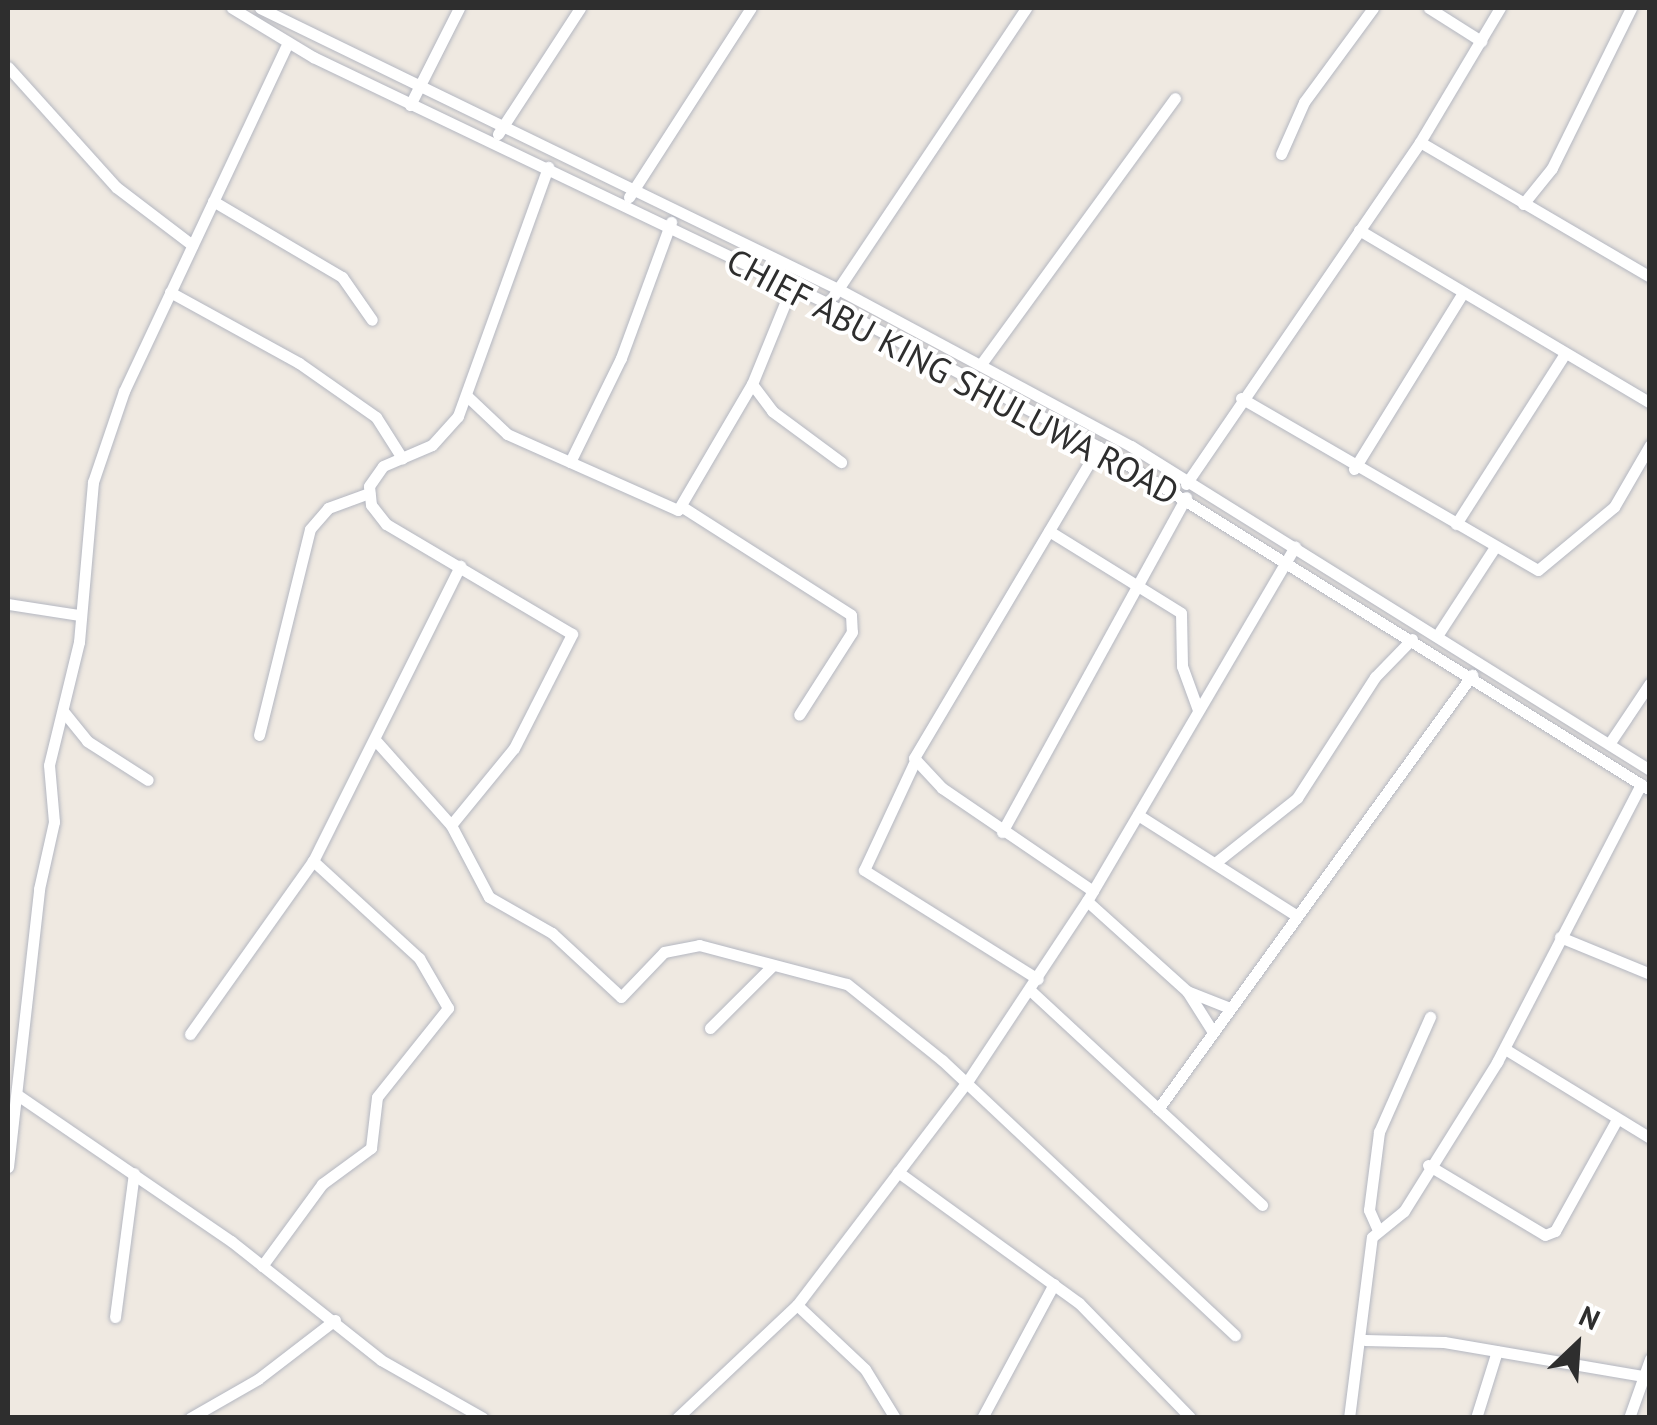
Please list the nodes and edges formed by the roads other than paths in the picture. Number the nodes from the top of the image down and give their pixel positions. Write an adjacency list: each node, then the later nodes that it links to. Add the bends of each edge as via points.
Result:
1 (232, 8): 12 (street, CHIEF ABU KING SHULUWA ROAD)
2 (260, 8): 14 (street)
3 (459, 8): 14 (street)
4 (580, 8): 17 (street)
5 (750, 8): 23 (street)
6 (1026, 8): 34 (street)
7 (1373, 8): 20 (street, via 1304,102)
8 (1429, 8): 11 (street)
9 (1500, 8): 11 (street)
10 (1632, 8): 25 (street, via 1552,168)
11 (1481, 41): 18 (street)
12 (288, 43): 16 (street, CHIEF ABU KING SHULUWA ROAD); 24 (street)
13 (8, 67): 30 (street, via 116,187)
14 (418, 90): 16 (street); 17 (street)
15 (1174, 98): 40 (street)
16 (410, 105): 19 (street, CHIEF ABU KING SHULUWA ROAD)
17 (500, 130): 19 (street); 21 (street)
18 (1420, 142): 25 (street); 29 (street)
19 (492, 144): 22 (street, CHIEF ABU KING SHULUWA ROAD)
20 (1281, 154)
21 (552, 155): 22 (street); 23 (street)
22 (547, 170): 26 (street, CHIEF ABU KING SHULUWA ROAD); 42 (street)
23 (631, 192): 26 (street); 27 (street)
24 (213, 201): 30 (street); 38 (street, via 342,277)
25 (1523, 204): 32 (street)
26 (625, 205): 28 (street, CHIEF ABU KING SHULUWA ROAD)
27 (674, 214): 28 (street); 31 (street)
28 (668, 228): 33 (street, CHIEF ABU KING SHULUWA ROAD); 48 (street, via 621,358)
29 (1358, 230): 36 (street); 43 (street)
30 (192, 245): 35 (street)
31 (798, 273): 33 (street); 34 (street)
32 (1650, 276)
33 (792, 287): 37 (street, CHIEF ABU KING SHULUWA ROAD); 41 (street)
34 (838, 290): 37 (street); 40 (street)
35 (170, 292): 47 (street, via 299,363 376,417); 63 (street, via 93,482)
36 (1461, 296): 39 (street); 50 (street)
37 (829, 304): 46 (street, CHIEF ABU KING SHULUWA ROAD)
38 (372, 320)
39 (1564, 355): 44 (street); 55 (street)
40 (980, 364): 51 (street)
41 (752, 384): 49 (street, via 772,411); 54 (street)
42 (467, 396): 47 (street, via 432,445); 48 (street, via 508,434)
43 (1240, 398): 50 (street); 51 (street)
44 (1650, 402)
45 (1650, 445): 58 (street, via 1614,506 1552,564 1538,570)
46 (1099, 447): 53 (street, CHIEF ABU KING SHULUWA ROAD); 56 (street)
47 (402, 458): 52 (street, via 374,475)
48 (570, 462): 54 (street, via 660,506)
49 (841, 462)
50 (1354, 469): 55 (street)
51 (1190, 478): 53 (street); 57 (street)
52 (368, 493): 60 (street, via 386,524); 71 (street, via 328,508 310,530)
53 (1182, 495): 59 (street, CHIEF ABU KING SHULUWA ROAD); 61 (street)
54 (684, 508): 70 (street, via 851,615 852,632)
55 (1456, 524): 58 (street)
56 (1048, 531): 61 (street); 74 (street, via 940,703)
57 (1295, 546): 59 (street); 64 (street)
58 (1493, 550): 64 (street)
59 (1286, 562): 65 (street, CHIEF ABU KING SHULUWA ROAD); 68 (street)
60 (460, 566): 72 (street); 79 (street, via 563,623 572,638 514,748)
61 (1138, 587): 68 (street, via 1181,613 1182,666); 80 (street)
62 (8, 604): 63 (street)
63 (79, 615): 69 (street)
64 (1437, 636): 73 (street)
65 (1412, 639): 66 (street, CHIEF ABU KING SHULUWA ROAD); 82 (street, via 1375,677 1297,798)
66 (1472, 676): 77 (street, CHIEF ABU KING SHULUWA ROAD); 84 (street)
67 (1650, 683): 73 (street)
68 (1198, 710): 78 (street)
69 (63, 711): 76 (street, via 87,741); 97 (street, via 49,765 54,822 39,888)
70 (799, 715)
71 (259, 735)
72 (377, 742): 79 (street); 81 (street)
73 (1608, 744): 75 (street)
74 (914, 763): 80 (street); 88 (street, via 864,870)
75 (1650, 770)
76 (148, 780)
77 (1645, 787): 85 (street)
78 (1138, 814): 82 (street); 83 (street)
79 (451, 820): 86 (street, via 489,897 552,934 621,996 664,952 688,946)
80 (1002, 832): 83 (street)
81 (314, 861): 94 (street); 107 (street, via 419,958 448,1008 377,1097 371,1148 322,1184)
82 (1215, 863): 84 (street)
83 (1090, 896): 88 (street); 89 (street)
84 (1297, 916): 90 (street)
85 (1560, 937): 87 (street); 95 (street)
86 (772, 966): 92 (street); 96 (street, via 847,984)
87 (1650, 974)
88 (1034, 985): 96 (street); 98 (street)
89 (1187, 992): 90 (street); 93 (street)
90 (1228, 1007): 93 (street)
91 (1430, 1018): 106 (street, via 1380,1132 1369,1210)
92 (710, 1028)
93 (1212, 1029): 98 (street)
94 (190, 1034)
95 (1504, 1049): 99 (street); 101 (street)
96 (967, 1082): 104 (street); 112 (street)
97 (19, 1096): 102 (street); 103 (street)
98 (1158, 1108): 105 (street)
99 (1618, 1118): 100 (street); 101 (street, via 1555,1231 1545,1235)
100 (1650, 1138)
101 (1428, 1166): 106 (street, via 1404,1211)
102 (8, 1167)
103 (134, 1172): 107 (street); 110 (street)
104 (898, 1172): 108 (street); 109 (street)
105 (1262, 1205)
106 (1378, 1228): 113 (street, via 1368,1249)
107 (262, 1266): 111 (street)
108 (1054, 1284): 117 (street); 122 (street)
109 (796, 1305): 120 (street); 121 (street, via 865,1369)
110 (115, 1317)
111 (334, 1320): 118 (street, via 258,1380); 119 (street, via 381,1360)
112 (1235, 1335)
113 (1364, 1340): 114 (street); 123 (street)
114 (1497, 1351): 116 (street); 124 (street)
115 (1650, 1359): 116 (street)
116 (1642, 1376): 125 (street)
117 (1190, 1417)
118 (190, 1418)
119 (483, 1418)
120 (677, 1418)
121 (895, 1418)
122 (982, 1418)
123 (1349, 1418)
124 (1476, 1418)
125 (1629, 1418)

